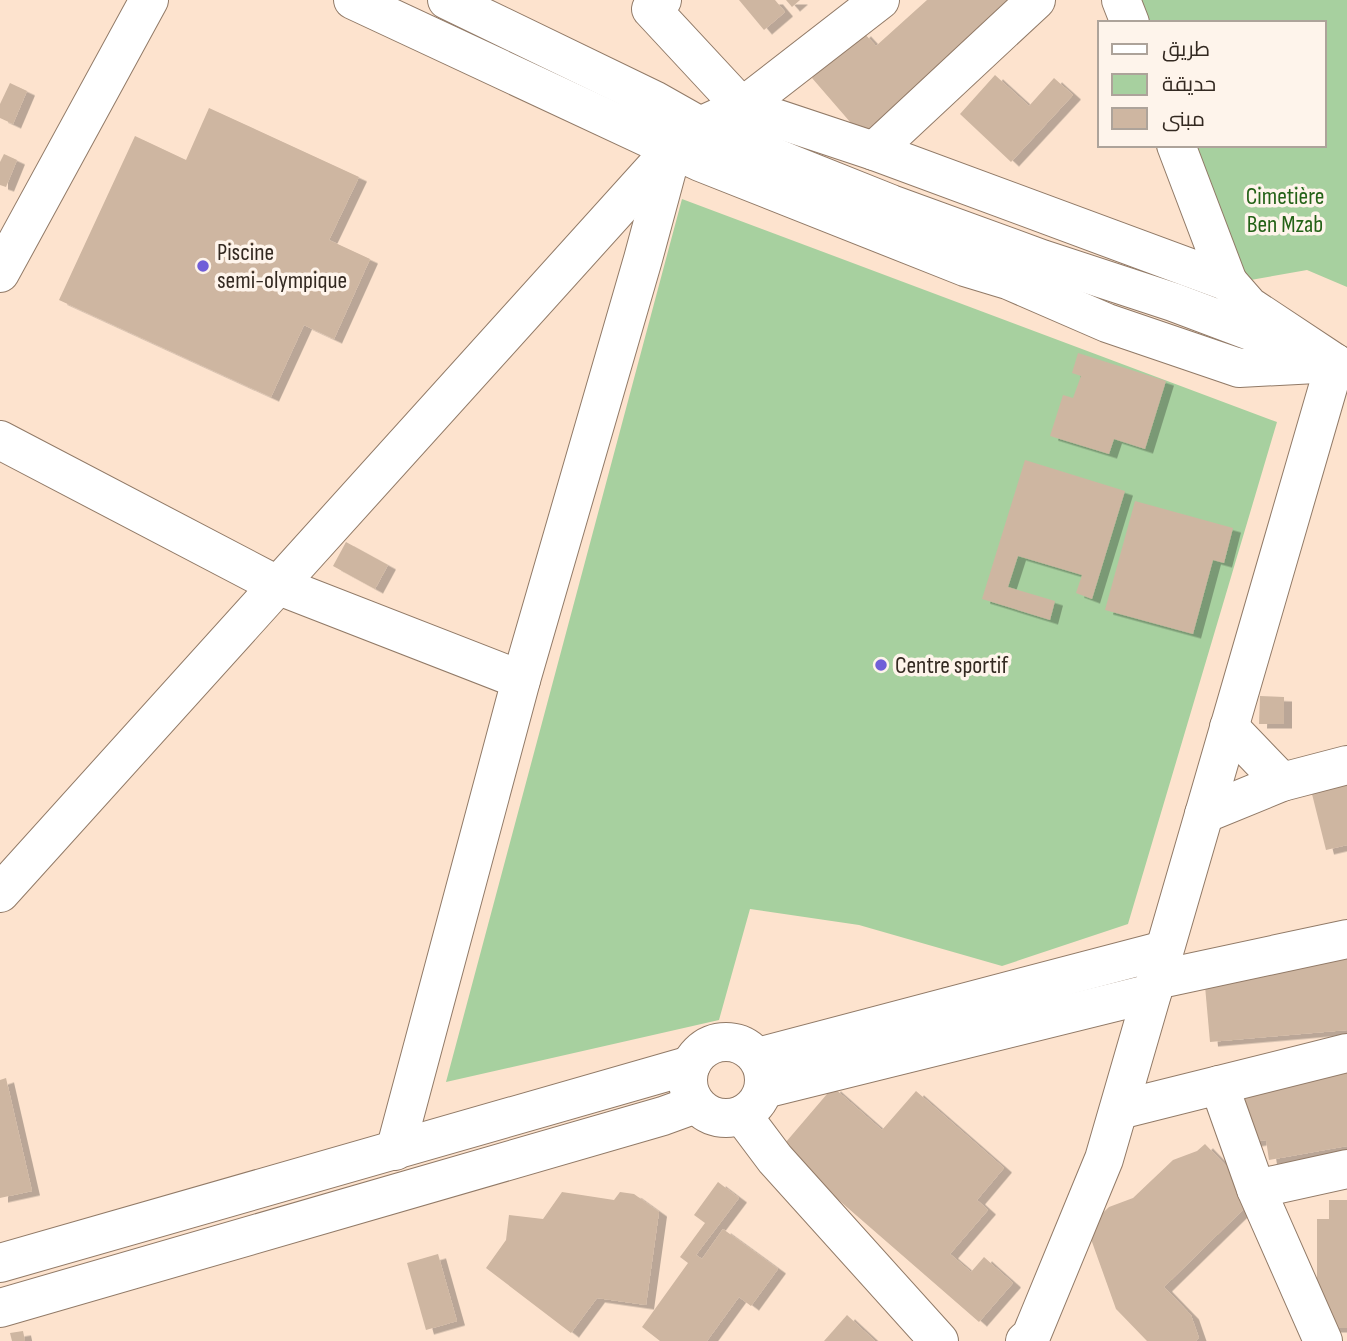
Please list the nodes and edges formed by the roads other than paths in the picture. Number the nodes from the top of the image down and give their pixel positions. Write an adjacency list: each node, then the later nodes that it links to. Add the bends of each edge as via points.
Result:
1 (149, 0): 13 (street)
2 (353, 0): 10 (street)
3 (447, 0): 10 (street, via 654,100)
4 (880, 0): 9 (street)
5 (1036, 0): 12 (street)
6 (1121, 0): 8 (street)
7 (652, 3): 9 (street)
8 (1129, 21)
9 (743, 107): 10 (street); 12 (street)
10 (686, 138): 15 (street, via 779,195 1177,348 1239,368); 17 (street); 18 (street, via 643,259)
11 (1177, 147): 14 (street)
12 (874, 151): 14 (street)
13 (0, 273)
14 (1228, 282): 15 (street, via 1249,306)
15 (1341, 364): 19 (street)
16 (0, 440): 17 (street)
17 (277, 585): 18 (street); 23 (street)
18 (521, 680): 32 (street)
19 (1229, 727): 21 (street); 22 (street)
20 (1347, 765): 21 (street)
21 (1282, 782): 22 (street)
22 (1204, 814): 25 (street)
23 (0, 893)
24 (1347, 939): 25 (street)
25 (1157, 974): 29 (street); 31 (street)
26 (1347, 1053): 28 (street)
27 (691, 1065): 29 (street, via 703,1049 722,1041 742,1044); 30 (street, via 688,1085); 32 (street)
28 (1219, 1085): 31 (street); 34 (street)
29 (754, 1087): 30 (street, via 725,1119); 38 (street, via 775,1159)
30 (696, 1104): 36 (street)
31 (1119, 1110): 37 (street, via 1104,1159)
32 (395, 1151): 35 (street)
33 (1347, 1169): 34 (street)
34 (1256, 1189): 39 (street)
35 (0, 1263)
36 (0, 1308)
37 (1031, 1339)
38 (939, 1341)
39 (1323, 1341)

